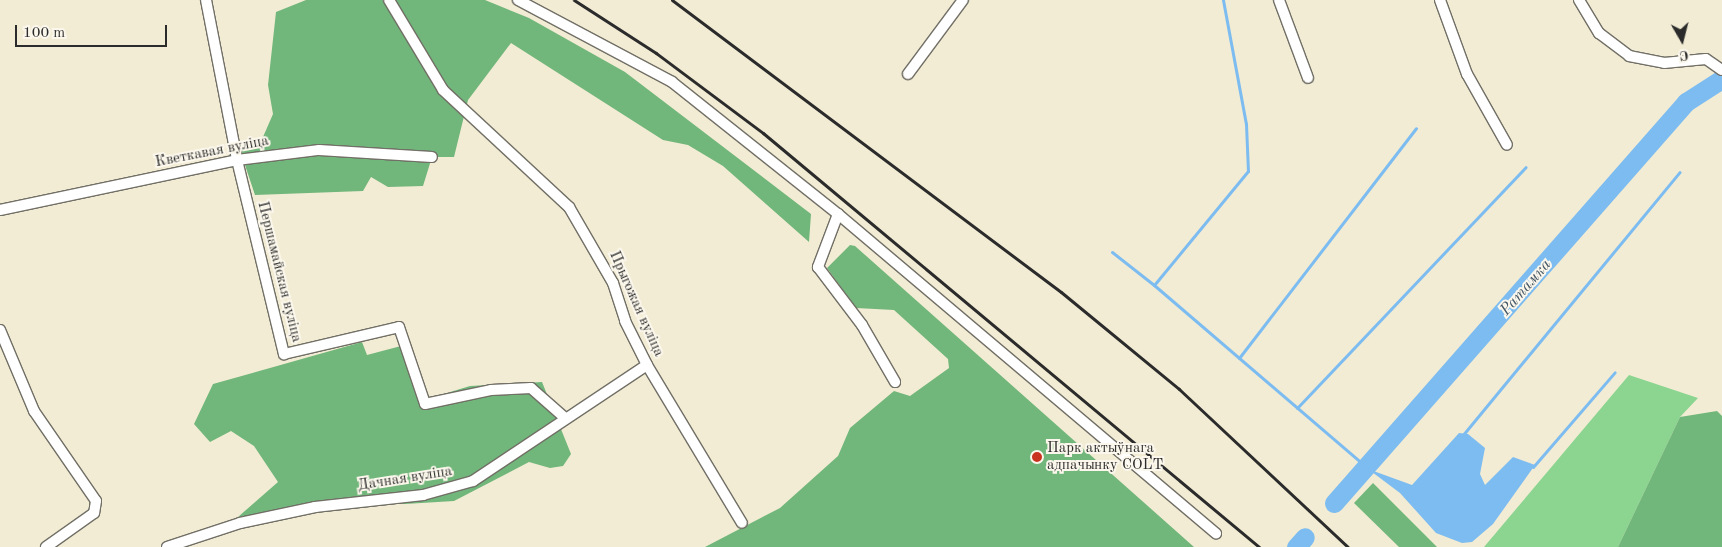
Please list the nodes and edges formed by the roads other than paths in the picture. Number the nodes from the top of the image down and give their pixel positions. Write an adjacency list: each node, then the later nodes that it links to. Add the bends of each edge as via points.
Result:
1 (206, 0): 13 (street, Першамайская вуліца)
2 (389, 0): 17 (street, Прыгожая вуліца, via 443,90 569,207 613,284 625,321)
3 (518, 0): 15 (street, via 672,82)
4 (963, 0): 9 (street)
5 (1279, 0): 10 (street)
6 (1440, 0): 11 (street, via 1467,74)
7 (1579, 0): 8 (street, via 1600,34 1629,56 1664,63 1706,58)
8 (1721, 67)
9 (908, 74)
10 (1308, 78)
11 (1507, 144)
12 (432, 157): 13 (street, Кветкавая вуліца, via 319,150)
13 (237, 160): 14 (street, Кветкавая вуліца); 19 (street, Першамайская вуліца, via 284,354 399,327 426,404 491,390 531,388)
14 (0, 210)
15 (838, 214): 18 (street, via 818,267 862,325); 21 (street)
16 (0, 330): 22 (street, via 34,411 59,441 98,508)
17 (647, 365): 19 (street, Дачная вуліца); 20 (street, Прыгожая вуліца)
18 (896, 382)
19 (565, 418): 23 (street, Дачная вуліца, via 492,470 451,490 306,509 240,523)
20 (742, 523)
21 (1216, 534)
22 (46, 547)
23 (167, 547)

